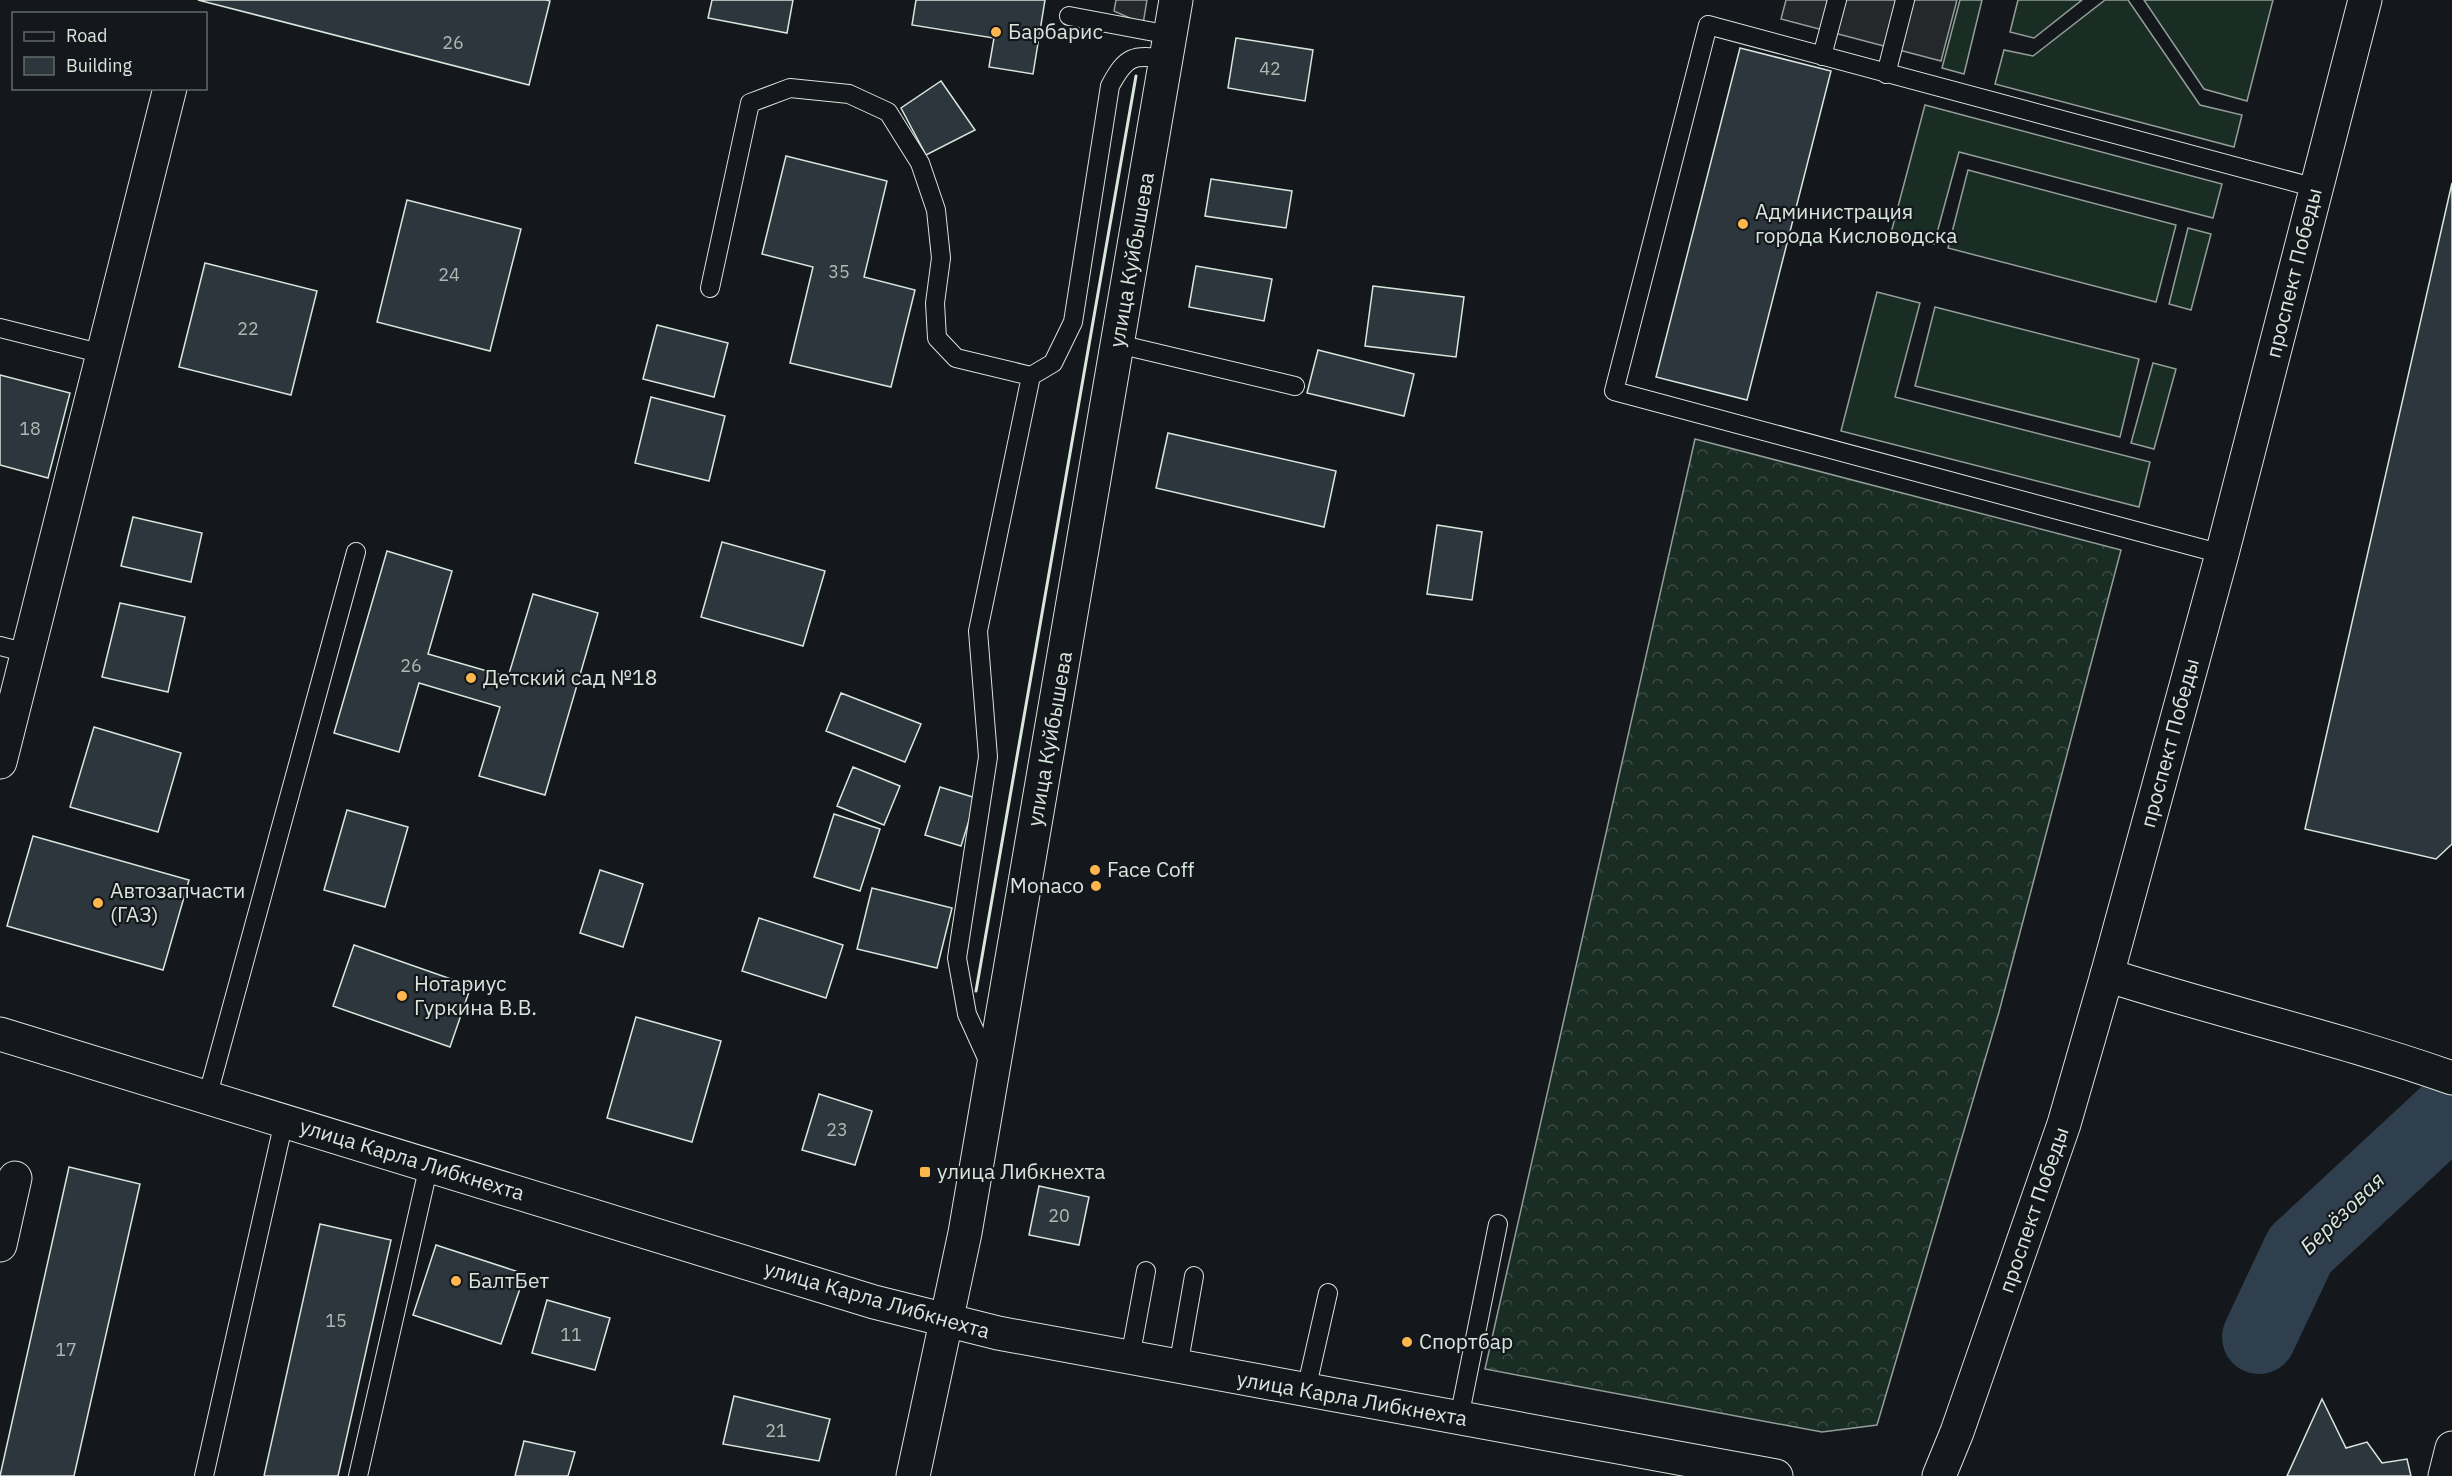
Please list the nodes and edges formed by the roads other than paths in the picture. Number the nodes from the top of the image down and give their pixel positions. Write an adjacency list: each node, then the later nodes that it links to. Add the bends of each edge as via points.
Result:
1 (1176, 0): 6 (street, улица Куйбышева)
2 (1838, 0): 7 (lane)
3 (1905, 0): 8 (lane)
4 (2365, 0): 10 (street, проспект Победы)
5 (1069, 16): 6 (lane)
6 (1168, 47): 13 (street, улица Куйбышева); 15 (lane, via 1121,65 1110,86 1073,322 1053,363)
7 (1822, 56): 8 (lane); 18 (lane, via 1708,26 1614,390)
8 (1886, 74): 10 (lane)
9 (169, 90): 14 (street)
10 (2316, 188): 18 (street, проспект Победы)
11 (710, 288): 15 (lane, via 750,103 790,88 849,94 888,112 920,163 936,210 941,258 935,303 937,338 956,358)
12 (0, 328): 14 (lane)
13 (1118, 344): 16 (lane); 23 (street, улица Куйбышева)
14 (103, 354): 19 (street)
15 (1031, 376): 23 (lane, via 978,631 988,757 957,958 967,1014)
16 (1295, 386)
17 (356, 552): 25 (lane)
18 (2222, 554): 21 (street, проспект Победы)
19 (14, 650): 20 (street)
20 (0, 762)
21 (2107, 975): 24 (street); 44 (street, проспект Победы, via 2064,1124)
22 (0, 1034): 25 (street, улица Карла Либкнехта)
23 (993, 1071): 34 (street, улица Куйбышева)
24 (2452, 1078)
25 (207, 1098): 26 (street, улица Карла Либкнехта)
26 (284, 1121): 27 (street, улица Карла Либкнехта); 40 (lane)
27 (429, 1166): 34 (street, улица Карла Либкнехта); 41 (lane)
28 (15, 1178): 30 (street)
29 (1498, 1224): 38 (lane)
30 (0, 1245)
31 (1146, 1271): 35 (lane)
32 (1194, 1276): 36 (lane)
33 (1328, 1293): 37 (lane)
34 (947, 1321): 35 (street, улица Карла Либкнехта); 42 (street, улица Куйбышева)
35 (1130, 1358): 36 (street, улица Карла Либкнехта)
36 (1178, 1367): 37 (street, улица Карла Либкнехта)
37 (1306, 1390): 38 (street, улица Карла Либкнехта)
38 (1459, 1418): 43 (street, улица Карла Либкнехта)
39 (2452, 1448): 45 (street)
40 (204, 1476)
41 (358, 1476)
42 (913, 1476)
43 (1776, 1476)
44 (1939, 1476)
45 (2445, 1476)

